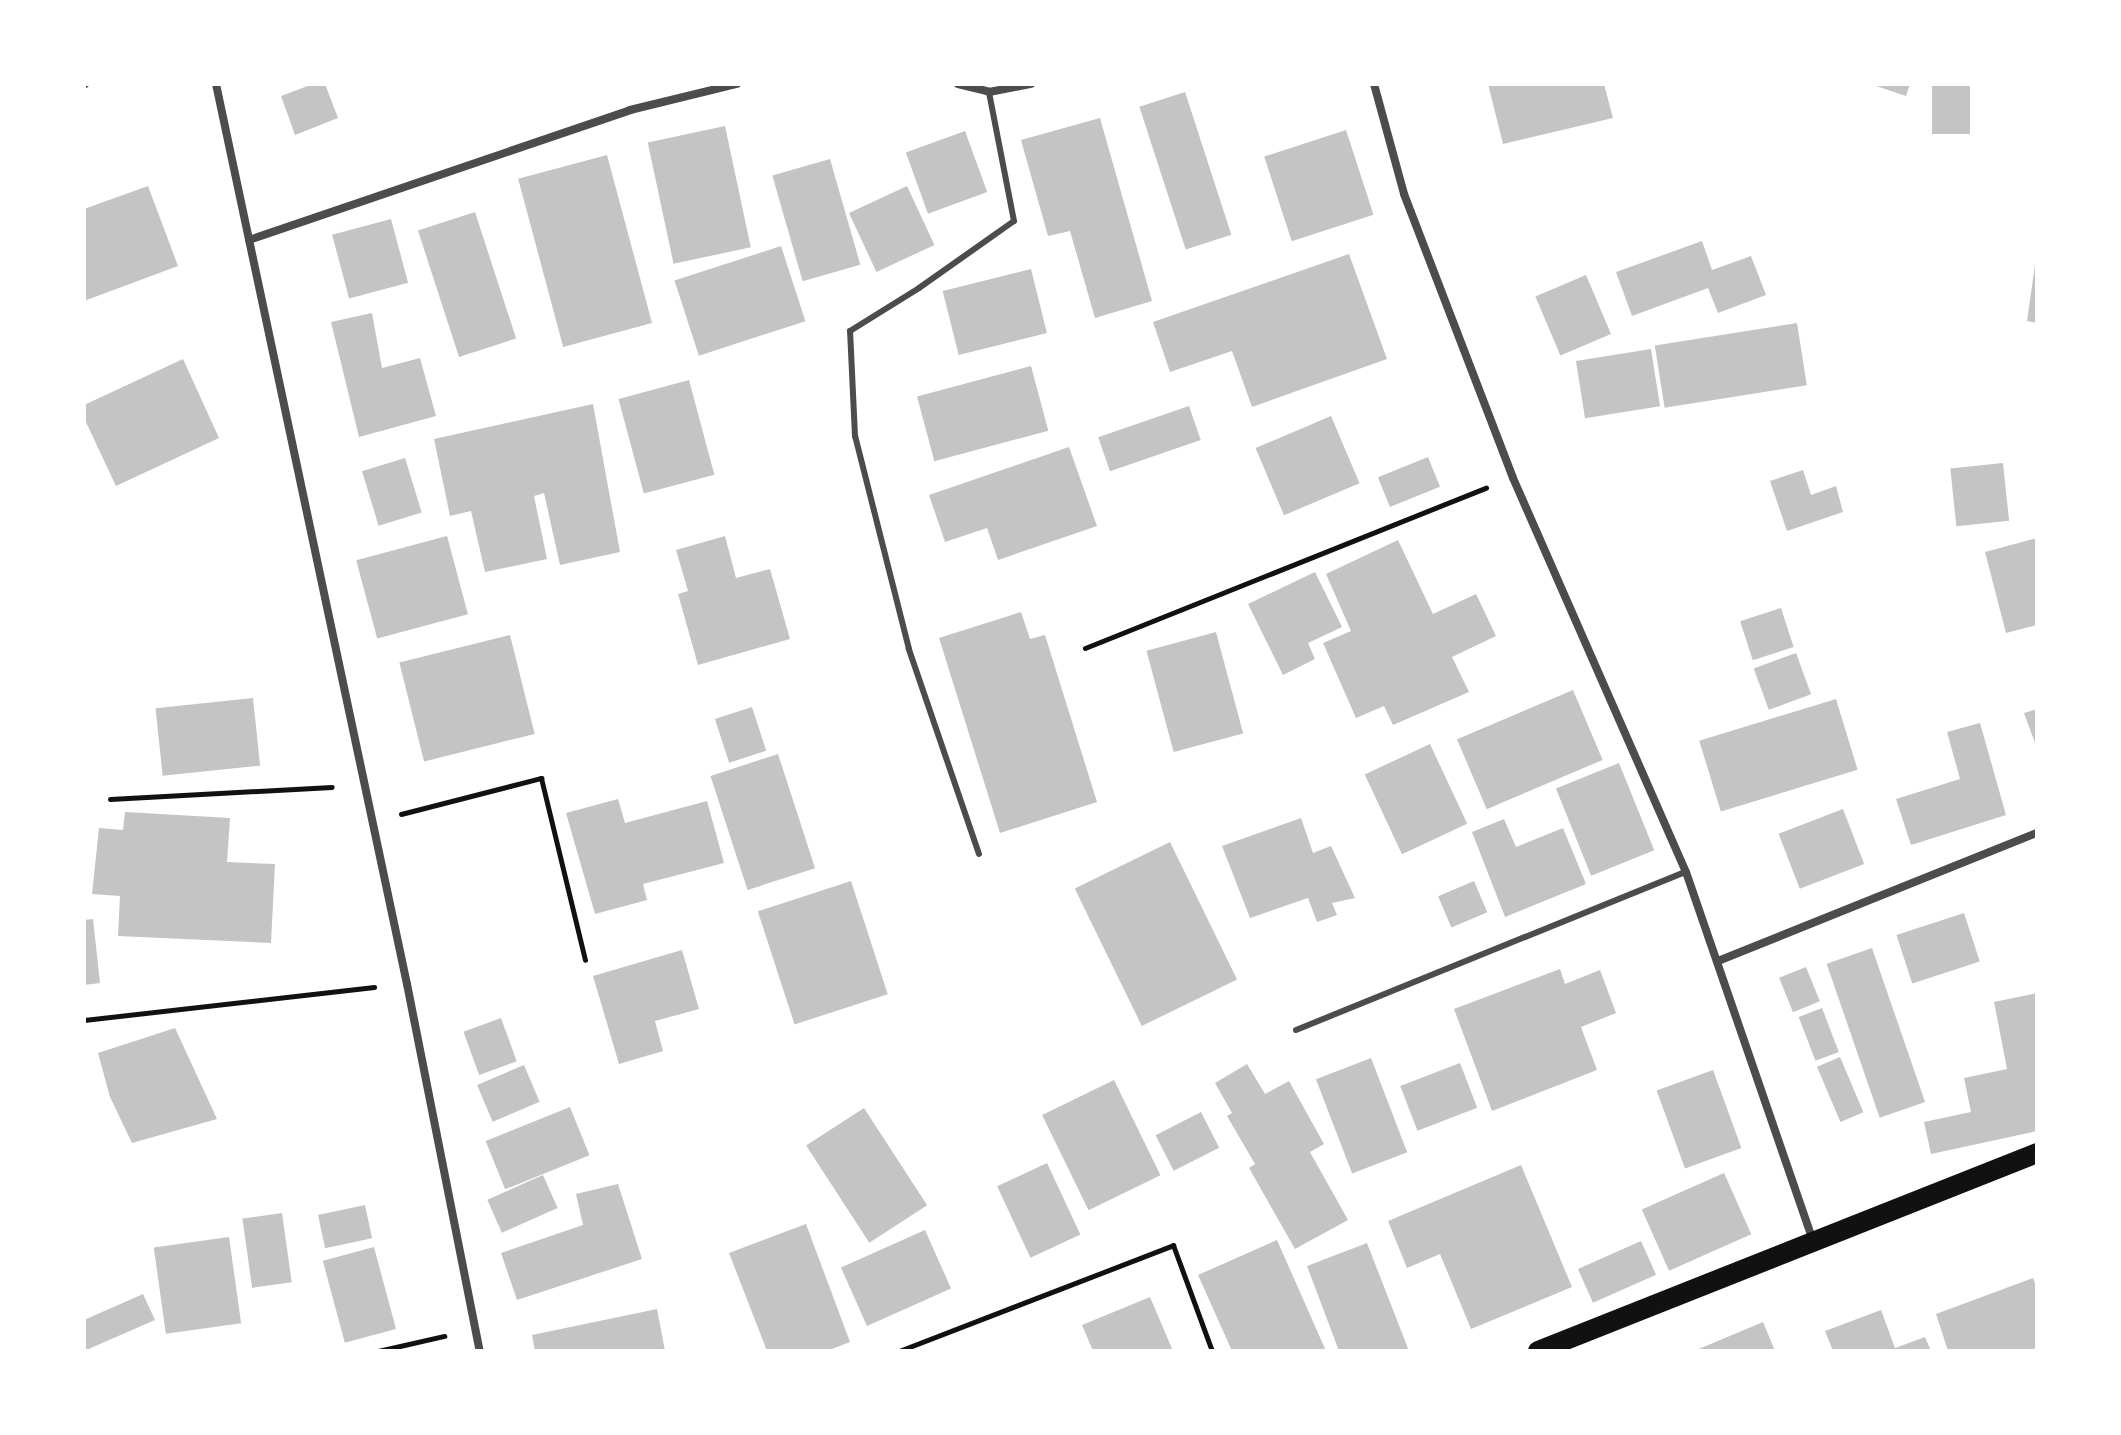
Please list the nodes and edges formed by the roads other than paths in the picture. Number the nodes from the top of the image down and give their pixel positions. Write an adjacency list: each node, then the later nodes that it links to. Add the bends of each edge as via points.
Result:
1 (216, 84): 7 (street)
2 (737, 84): 7 (street, via 630,110)
3 (958, 84): 6 (street)
4 (1031, 84): 6 (street)
5 (1374, 84): 10 (street, via 1404,194 1513,478)
6 (989, 92): 9 (lane, via 1014,221 850,331 855,436 909,649)
7 (249, 240): 15 (street)
8 (2037, 833): 11 (street)
9 (979, 854)
10 (1686, 872): 11 (street); 12 (lane)
11 (1718, 961): 14 (street)
12 (1296, 1030)
13 (2037, 1153): 14 (main road)
14 (1813, 1241): 16 (main road)
15 (480, 1351)
16 (1538, 1351)

